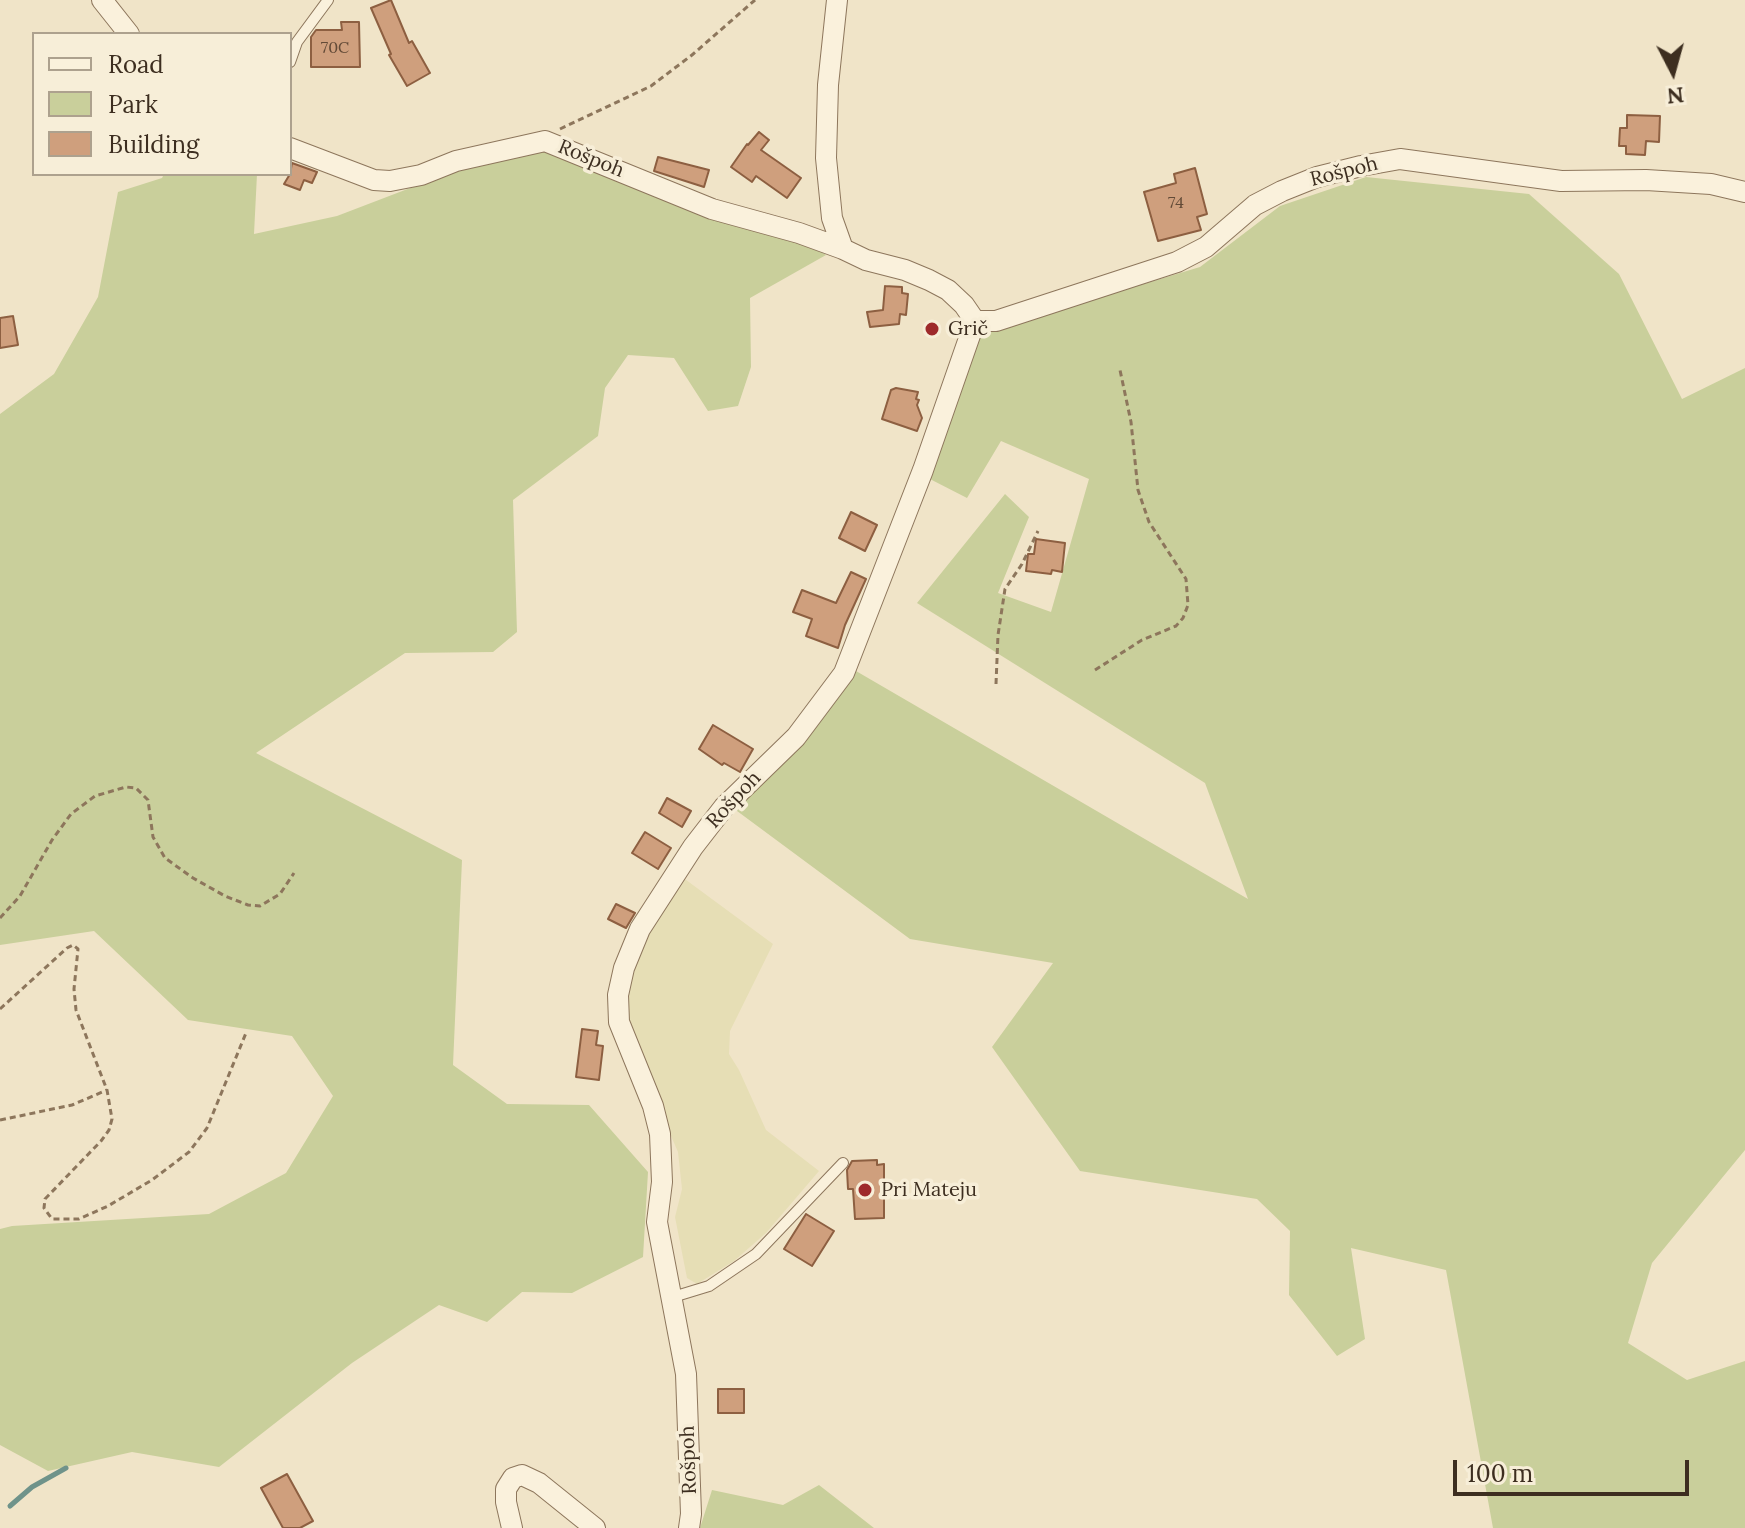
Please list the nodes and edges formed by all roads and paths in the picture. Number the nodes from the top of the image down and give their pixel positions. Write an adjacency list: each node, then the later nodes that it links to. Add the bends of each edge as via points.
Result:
1 (102, 0): 5 (street)
2 (328, 0): 6 (lane)
3 (755, 0): 7 (path, via 651,86 575,120)
4 (837, 0): 10 (street, via 826,158 832,218)
5 (127, 32)
6 (292, 56)
7 (545, 141): 8 (street, Rošpoh, via 390,181 374,180); 10 (street, Rošpoh, via 712,209)
8 (292, 149)
9 (1745, 192): 11 (street, Rošpoh, via 1646,180 1561,181 1400,159 1374,163 1282,191 1177,262 996,321)
10 (843, 249): 11 (street, Rošpoh, via 948,290)
11 (975, 321): 23 (street, Rošpoh, via 844,673 796,737 724,807 693,847 640,929 624,968 619,1022 660,1134 657,1222)
12 (1120, 370): 14 (path, via 1138,490 1149,522 1186,579 1188,605 1176,626)
13 (1038, 531): 15 (path, via 1005,589)
14 (1095, 670)
15 (996, 684)
16 (294, 873): 17 (path, via 280,894 260,906 225,896 165,858 153,837 148,800 136,788 126,787 95,796 71,814 20,896)
17 (0, 918)
18 (0, 1009): 20 (path, via 67,948 76,947 76,1010)
19 (246, 1033): 20 (path, via 207,1128 189,1152 108,1206 79,1219 52,1219 45,1199 109,1130 112,1109)
20 (107, 1090): 21 (path, via 72,1105)
21 (0, 1120)
22 (843, 1163): 23 (lane, via 756,1254 709,1286)
23 (673, 1297): 26 (street, Rošpoh, via 686,1374)
24 (512, 1528): 25 (street, via 506,1489 522,1475 551,1491)
25 (595, 1528)
26 (689, 1528)

